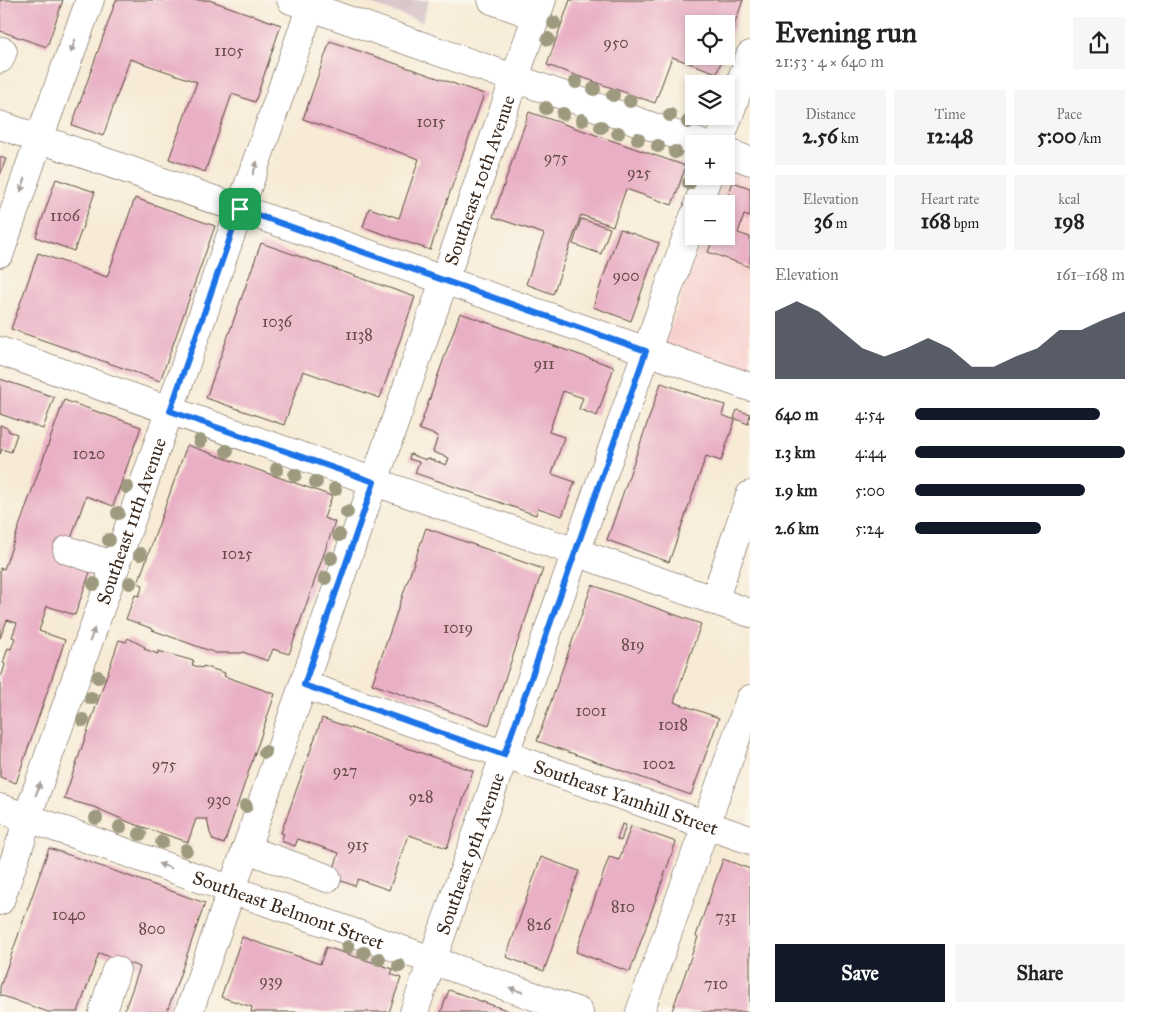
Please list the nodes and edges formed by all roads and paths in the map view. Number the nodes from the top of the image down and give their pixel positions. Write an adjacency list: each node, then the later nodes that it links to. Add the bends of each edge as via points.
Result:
1 (90, 0): 10 (street, one-way to 10)
2 (492, 0): 4 (street)
3 (305, 2): 6 (street); 13 (street, Southeast 11th Avenue, one-way to 3)
4 (539, 8): 6 (street, Southeast 10th Avenue)
5 (750, 55): 8 (street)
6 (515, 78): 9 (street); 16 (street, Southeast 10th Avenue)
7 (0, 125): 10 (street)
8 (722, 135)
9 (685, 138)
10 (39, 139): 13 (street); 15 (street, one-way to 15)
11 (735, 155): 12 (street)
12 (750, 161)
13 (240, 209): 16 (street); 20 (street, Southeast 11th Avenue)
14 (685, 241): 18 (street, Southeast 9th Avenue)
15 (0, 253)
16 (445, 281): 18 (street); 21 (street, Southeast 10th Avenue)
17 (0, 351): 20 (street)
18 (646, 351): 19 (street); 24 (street, Southeast 9th Avenue)
19 (750, 387)
20 (170, 411): 21 (street); 25 (street, Southeast 11th Avenue)
21 (374, 482): 24 (street); 28 (street, Southeast 10th Avenue)
22 (750, 495): 26 (street)
23 (67, 550): 25 (street)
24 (575, 552): 26 (street); 30 (street, Southeast 9th Avenue)
25 (116, 566): 32 (street, Southeast 11th Avenue, one-way to 25)
26 (714, 601): 27 (street)
27 (750, 613)
28 (304, 685): 30 (street, Southeast Yamhill Street); 35 (street, Southeast 10th Avenue)
29 (750, 699): 33 (street)
30 (504, 755): 33 (street, Southeast Yamhill Street); 39 (street, Southeast 9th Avenue)
31 (0, 808): 32 (street, Southeast Belmont Street)
32 (27, 818): 37 (street, Southeast Belmont Street, one-way to 32); 38 (street, Southeast 11th Avenue)
33 (706, 825): 34 (street, Southeast Yamhill Street); 45 (street)
34 (750, 840)
35 (246, 849): 36 (street); 37 (street, Southeast 10th Avenue)
36 (327, 878)
37 (232, 890): 39 (street, Southeast Belmont Street); 42 (street, Southeast 10th Avenue)
38 (0, 901)
39 (432, 960): 43 (street, Southeast 9th Avenue); 44 (street, Southeast Belmont Street, one-way to 39)
40 (116, 970): 41 (street)
41 (103, 1012)
42 (189, 1012)
43 (414, 1012)
44 (578, 1012)
45 (640, 1012)

